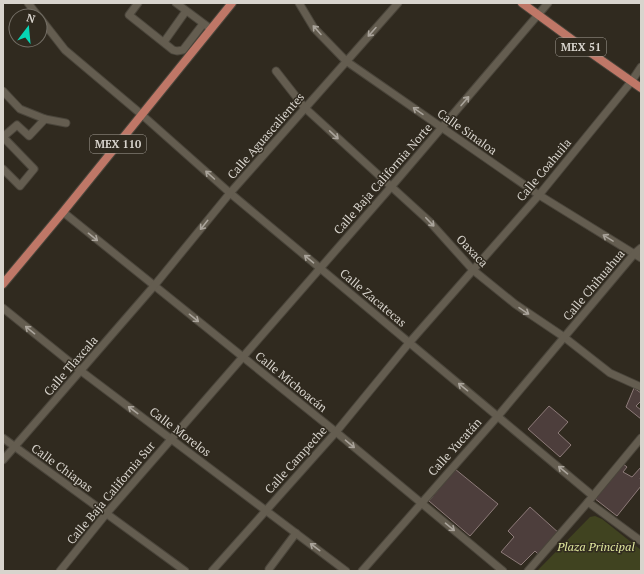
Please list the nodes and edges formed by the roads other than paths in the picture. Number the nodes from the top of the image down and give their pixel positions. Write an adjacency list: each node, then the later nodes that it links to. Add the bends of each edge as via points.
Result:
1 (138, 3): 13 (street, via 129,15)
2 (176, 3): 8 (street)
3 (232, 3): 12 (main road, MEX 110)
4 (298, 3): 14 (street, Calle Sinaloa, one-way to 4, via 314,28)
5 (398, 3): 14 (street, Calle Aguascalientes, one-way to 14)
6 (522, 3): 9 (main road, MEX 51)
7 (548, 3): 9 (street, Calle Baja California Norte)
8 (186, 11): 10 (street); 13 (street)
9 (538, 15): 17 (main road, MEX 51); 24 (street, Calle Baja California Norte, one-way to 9)
10 (203, 24): 12 (street); 13 (street, via 183,50 173,50)
11 (48, 28): 21 (street, Calle Zacatecas, via 65,50)
12 (211, 29): 21 (main road, MEX 110)
13 (164, 42)
14 (346, 61): 20 (street, Calle Aguascalientes); 24 (street, Calle Sinaloa, one-way to 14)
15 (641, 67): 17 (street, Calle Coahuila)
16 (276, 71): 20 (street, Oaxaca)
17 (630, 82): 18 (main road, MEX 51); 28 (street, Calle Coahuila)
18 (641, 88)
19 (3, 91): 22 (street, via 20,109)
20 (305, 108): 26 (street, Oaxaca, one-way to 26); 27 (street, Calle Aguascalientes)
21 (142, 114): 27 (street, Calle Zacatecas, one-way to 21); 29 (main road, MEX 110)
22 (45, 119): 23 (street); 25 (street, via 29,136 17,125 3,137 34,169 20,186)
23 (66, 123)
24 (442, 128): 26 (street, Calle Baja California Norte); 28 (street, Calle Sinaloa)
25 (3, 169)
26 (391, 187): 32 (street, Calle Baja California Norte); 33 (street, Oaxaca, one-way to 33, via 429,220)
27 (230, 193): 32 (street, Calle Zacatecas, one-way to 27); 35 (street, Calle Aguascalientes, one-way to 35)
28 (539, 195): 31 (street, Calle Sinaloa, one-way to 28); 33 (street, Calle Coahuila)
29 (63, 212): 34 (main road, MEX 110); 35 (street, Calle Michoacán, one-way to 35)
30 (641, 248): 31 (street, Calle Chihuahua)
31 (638, 256): 37 (street, Calle Chihuahua)
32 (320, 268): 38 (street, Calle Zacatecas); 39 (street, Calle Baja California Norte)
33 (473, 270): 37 (street, Oaxaca, one-way to 37, via 515,304); 38 (street, Calle Campeche)
34 (3, 284)
35 (154, 286): 39 (street, Calle Michoacán, one-way to 39); 40 (street, Calle Tlaxcala)
36 (3, 308): 40 (street, Calle Morelos, one-way to 36)
37 (564, 338): 41 (street, Oaxaca, via 610,373); 42 (street, Calle Yucatán)
38 (409, 343): 42 (street, Calle Zacatecas, one-way to 38); 43 (street, Calle Campeche)
39 (242, 357): 43 (street, Calle Michoacán); 46 (street, Calle Baja California Sur)
40 (81, 371): 46 (street, Calle Morelos, one-way to 40); 47 (street, Calle Tlaxcala)
41 (641, 387)
42 (498, 416): 49 (street, Calle Zacatecas, one-way to 42); 50 (street, Calle Yucatán)
43 (336, 432): 50 (street, Calle Michoacán, one-way to 50); 51 (street, Calle Campeche)
44 (3, 438): 47 (street, Calle Chiapas)
45 (641, 438): 49 (street)
46 (171, 440): 51 (street, Calle Morelos); 52 (street, Calle Baja California Sur)
47 (15, 447): 48 (street, Calle Tlaxcala); 52 (street, Calle Chiapas)
48 (3, 460)
49 (590, 499): 54 (street, Calle Zacatecas); 62 (street)
50 (421, 503): 60 (street, Calle Yucatán); 61 (street, Calle Michoacán, one-way to 61)
51 (266, 510): 53 (street, Calle Morelos); 58 (street, Calle Campeche)
52 (106, 514): 56 (street, Calle Baja California Sur); 57 (street, Calle Chiapas)
53 (296, 533): 55 (street); 59 (street, Calle Morelos, one-way to 53)
54 (641, 541)
55 (269, 569)
56 (60, 571)
57 (186, 571)
58 (212, 571)
59 (346, 571)
60 (362, 571)
61 (503, 571)
62 (528, 571)

